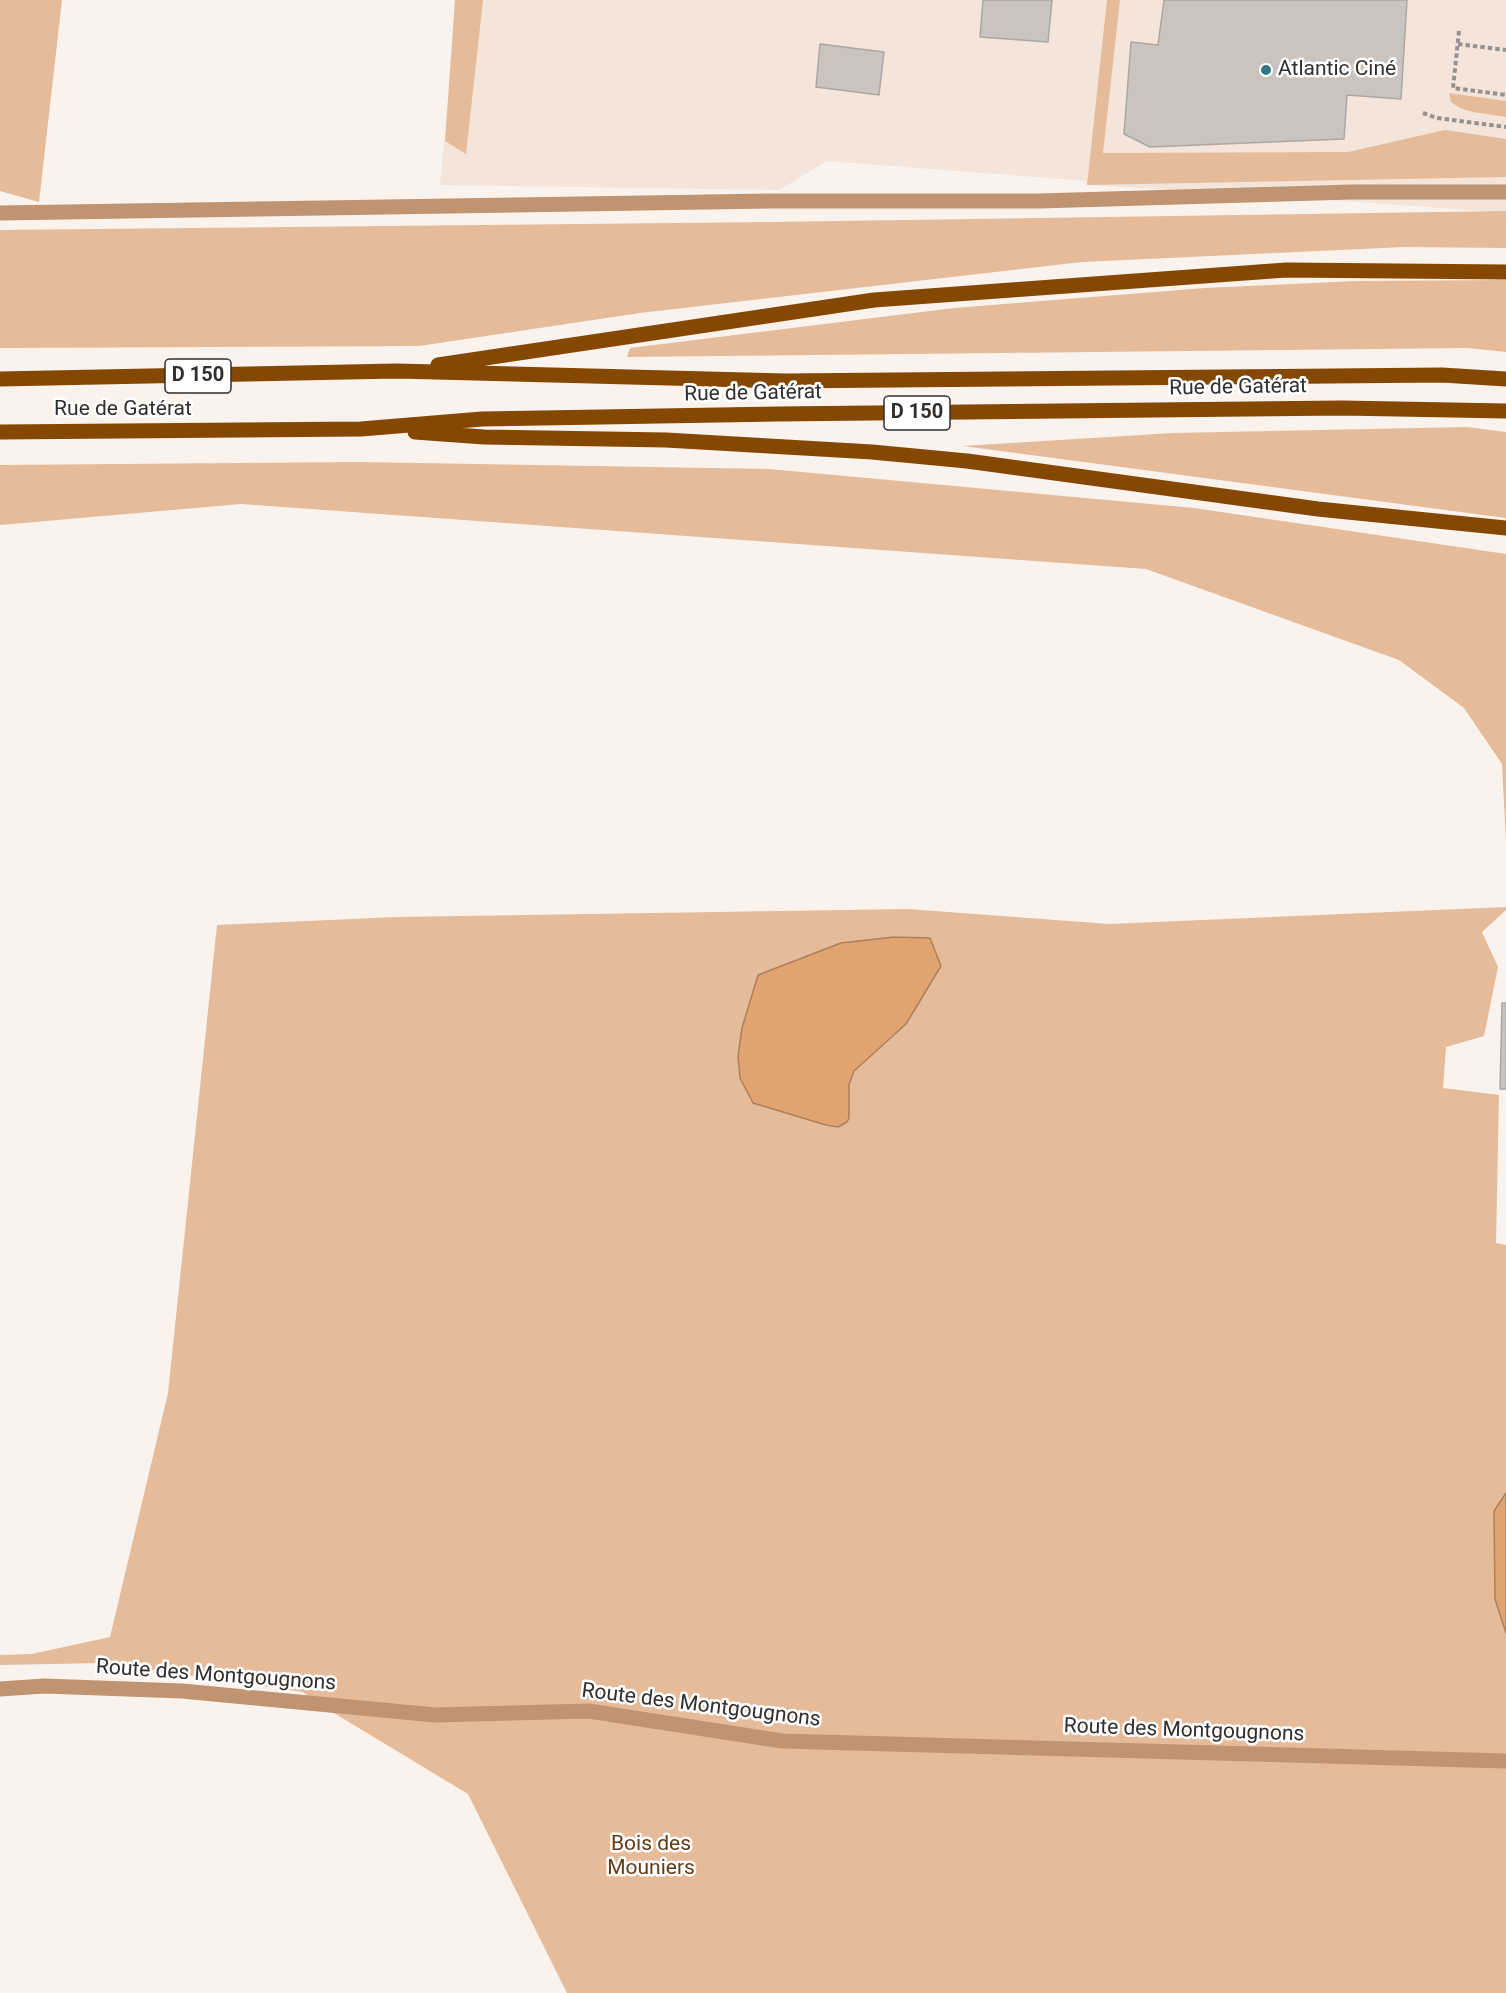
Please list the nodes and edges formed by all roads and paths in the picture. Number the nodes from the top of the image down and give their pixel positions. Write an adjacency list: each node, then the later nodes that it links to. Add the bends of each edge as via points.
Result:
1 (1460, 31): 2 (path)
2 (1458, 44): 3 (path); 4 (path, via 1453,88)
3 (1506, 50)
4 (1506, 96)
5 (1423, 113): 6 (path)
6 (1506, 127)
7 (1506, 192): 8 (street)
8 (0, 213)
9 (1506, 272): 10 (main road, via 1286,270 874,300)
10 (397, 371): 11 (main road, Rue de Gatérat / D 150); 12 (main road, Rue de Gatérat / D 150, via 785,381 1442,375)
11 (0, 379)
12 (1506, 379)
13 (1506, 411): 14 (main road, Rue de Gatérat / D 150, via 1342,408 766,414 482,419)
14 (361, 429): 15 (main road, Rue de Gatérat / D 150); 16 (main road, via 484,437 678,440 872,452 1318,509)
15 (0, 432)
16 (1506, 528)
17 (0, 1689): 18 (street, Route des Montgougnons, via 44,1686 182,1691 435,1715 589,1711 782,1741)
18 (1506, 1761)

